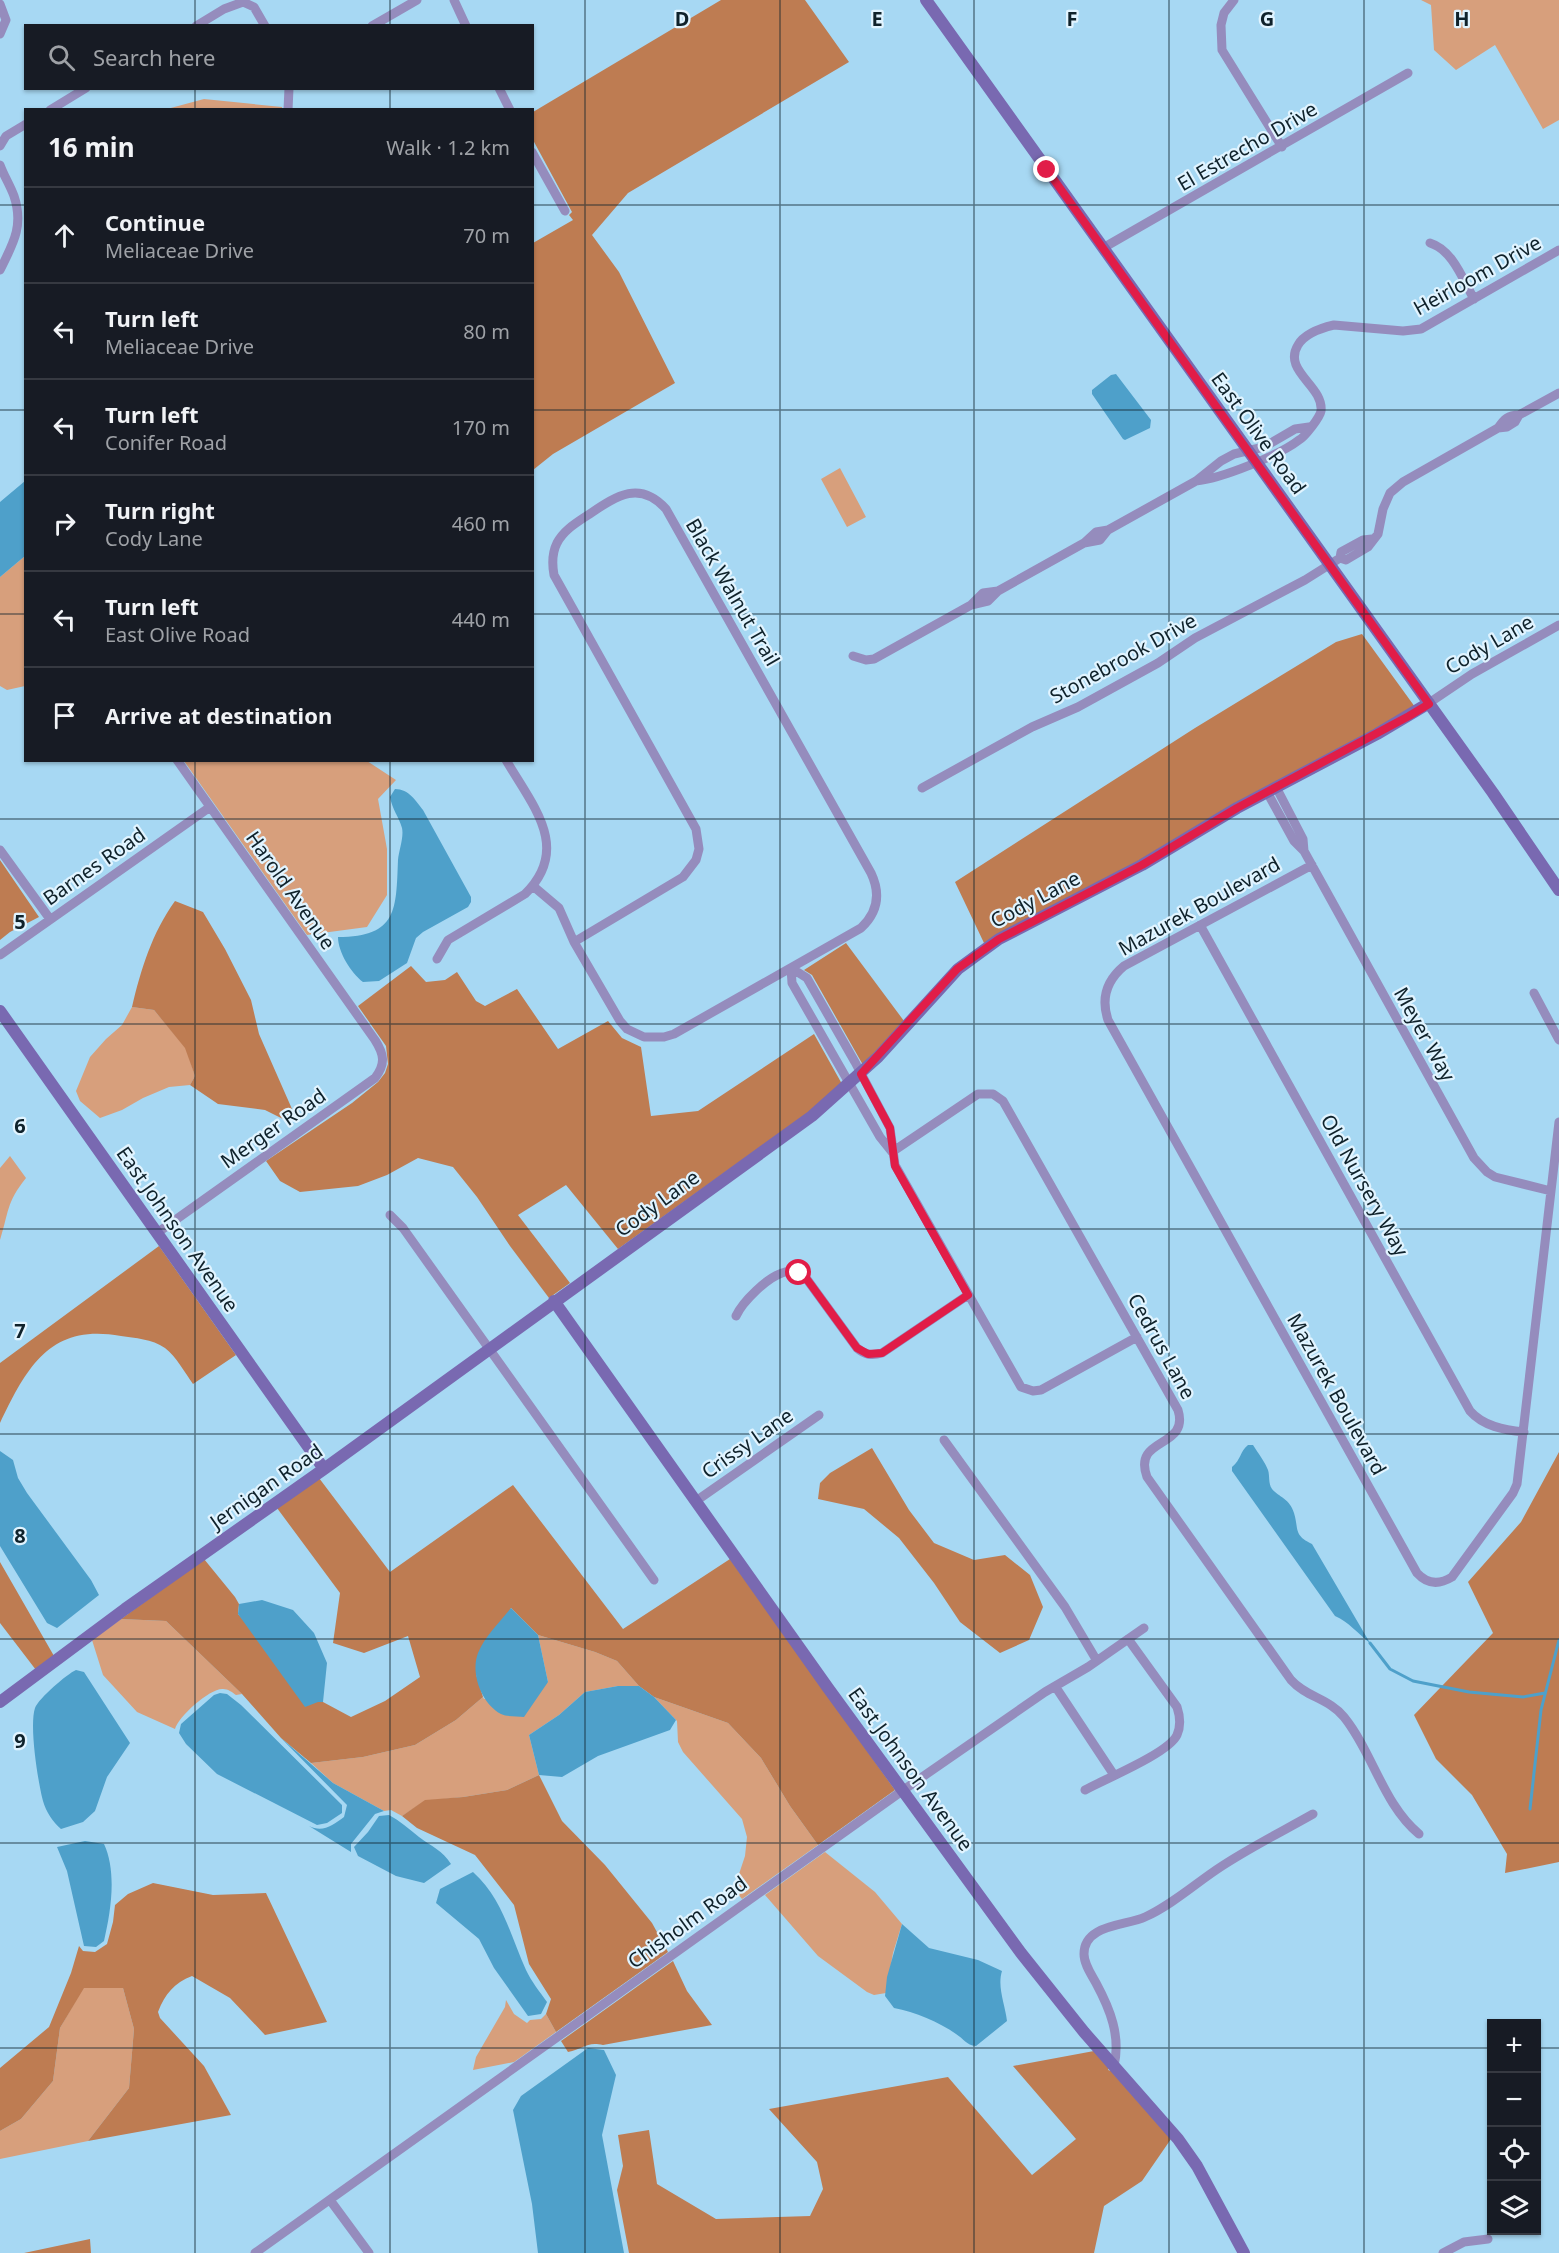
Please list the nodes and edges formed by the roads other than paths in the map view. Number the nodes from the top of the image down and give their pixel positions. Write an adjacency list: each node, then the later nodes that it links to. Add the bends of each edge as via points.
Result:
1 (417, 0): 8 (street)
2 (454, 0): 9 (street)
3 (926, 0): 25 (street, East Olive Road)
4 (1234, 0): 20 (street, via 1221,25 1222,50)
5 (0, 4): 10 (street, via 6,20)
6 (200, 24): 7 (street, via 239,2 252,5)
7 (264, 24)
8 (375, 24)
9 (465, 24)
10 (0, 34)
11 (1408, 73): 20 (street, El Estrecho Drive)
12 (83, 90): 15 (street)
13 (289, 90): 16 (street)
14 (500, 90): 17 (street)
15 (53, 108)
16 (288, 108)
17 (509, 108)
18 (24, 125): 19 (street)
19 (0, 143)
20 (1282, 147): 25 (street, El Estrecho Drive)
21 (534, 156): 23 (street)
22 (0, 165): 27 (street, via 14,195 18,222 17,236)
23 (565, 211)
24 (1430, 243): 28 (street, via 1449,255)
25 (1103, 248): 31 (street, East Olive Road)
26 (1559, 250): 28 (street, Heirloom Drive)
27 (0, 270)
28 (1474, 299): 30 (street, Heirloom Drive, via 1421,329 1334,325 1304,338 1296,349 1296,364 1321,404 1319,417)
29 (1559, 393): 34 (street, Stonebrook Drive, via 1519,415 1511,415 1498,428 1402,482 1390,493 1378,534 1341,552)
30 (1309, 427): 31 (street, Heirloom Drive, via 1295,429 1264,447); 32 (street, Heirloom Drive, via 1301,440)
31 (1248, 450): 32 (street, East Olive Road); 33 (street, Heirloom Drive, via 1221,461)
32 (1256, 463): 33 (street, Heirloom Drive); 34 (street, East Olive Road)
33 (1196, 481): 36 (street, Heirloom Drive, via 1108,530 1096,532 1084,543 998,591 983,593 971,605 874,659)
34 (1335, 561): 37 (street, East Olive Road); 40 (street, Stonebrook Drive, via 1195,638 1148,669)
35 (1559, 625): 37 (street, Cody Lane, via 1472,674)
36 (853, 656)
37 (1429, 704): 41 (street, Cody Lane); 46 (street, East Olive Road)
38 (178, 762): 42 (street, Harold Avenue)
39 (507, 762): 45 (street, via 547,836 545,863)
40 (922, 788)
41 (1271, 790): 44 (street, Meyer Way, via 1293,841); 57 (street, Cody Lane, via 978,953 939,987)
42 (210, 807): 47 (street, Barnes Road); 55 (street, Harold Avenue)
43 (0, 850): 47 (street)
44 (1312, 865): 48 (street, Mazurek Boulevard); 61 (street, Meyer Way, via 1479,1165 1495,1177)
45 (533, 886): 49 (street, Black Walnut Trail, via 559,908); 51 (street, via 448,940)
46 (1559, 890)
47 (50, 919): 50 (street, Barnes Road)
48 (1200, 925): 70 (street, Old Nursery Way, via 1470,1411 1484,1423); 70 (street, Mazurek Boulevard, via 1117,972 1104,999 1108,1020 1419,1576 1439,1583 1452,1577 1514,1493)
49 (574, 942): 52 (street, Black Walnut Trail, via 620,1021 636,1034 654,1038 674,1034); 52 (street, Black Walnut Trail, via 683,877 699,849 696,829 554,575 556,544 569,528 615,497 634,493 653,498 666,509 876,883 877,903 861,928)
50 (0, 955)
51 (437, 959)
52 (791, 968): 57 (street, via 807,978); 58 (street, via 792,983)
53 (1533, 993): 56 (street)
54 (0, 1011): 63 (street, East Johnson Avenue)
55 (375, 1040): 63 (street, Merger Road, via 383,1057 375,1078)
56 (1559, 1040)
57 (861, 1074): 58 (street, Cody Lane); 60 (street, via 890,1128)
58 (849, 1085): 60 (street); 65 (street, Cody Lane, via 812,1116)
59 (1559, 1122): 61 (street, Mazurek Boulevard)
60 (892, 1152): 64 (street, via 895,1166); 67 (street, Cedrus Lane, via 978,1094 998,1096)
61 (1551, 1191): 70 (street, Mazurek Boulevard)
62 (390, 1215): 68 (street)
63 (157, 1233): 72 (street, East Johnson Avenue)
64 (968, 1295): 66 (street, via 875,1355 857,1348 799,1273 777,1275 747,1297); 67 (street, via 1016,1382 1027,1390 1041,1390)
65 (554, 1301): 68 (street, Jernigan Road); 73 (street, East Johnson Avenue)
66 (736, 1316)
67 (1137, 1337): 84 (street, Cedrus Lane, via 1180,1417 1177,1432 1154,1446 1145,1458 1147,1477 1291,1680 1307,1695 1330,1704 1346,1720 1402,1818)
68 (488, 1349): 72 (street, Jernigan Road); 74 (street)
69 (819, 1415): 73 (street, Crissy Lane)
70 (1524, 1432)
71 (944, 1440): 77 (street, via 1065,1607)
72 (324, 1469): 79 (street, Jernigan Road)
73 (696, 1501): 82 (street, East Johnson Avenue)
74 (654, 1580)
75 (1144, 1628): 76 (street, Chisholm Road)
76 (1128, 1639): 77 (street, Chisholm Road); 80 (street, via 1177,1707 1179,1725 1176,1736 1161,1751)
77 (1097, 1661): 78 (street, Chisholm Road)
78 (1055, 1686): 80 (street); 82 (street, Chisholm Road)
79 (0, 1702)
80 (1114, 1775): 81 (street)
81 (1085, 1790)
82 (902, 1791): 85 (street, East Johnson Avenue, via 1027,1961); 86 (street, Chisholm Road)
83 (1313, 1814): 85 (street, via 1222,1865 1148,1916 1106,1928 1089,1938 1085,1961 1112,2019 1118,2047)
84 (1419, 1834)
85 (1114, 2066): 90 (street, East Johnson Avenue, via 1197,2166)
86 (330, 2200): 88 (street, Chisholm Road); 89 (street)
87 (1488, 2239): 91 (street, via 1464,2242)
88 (255, 2253)
89 (369, 2253)
90 (1244, 2253)
91 (1443, 2253)

